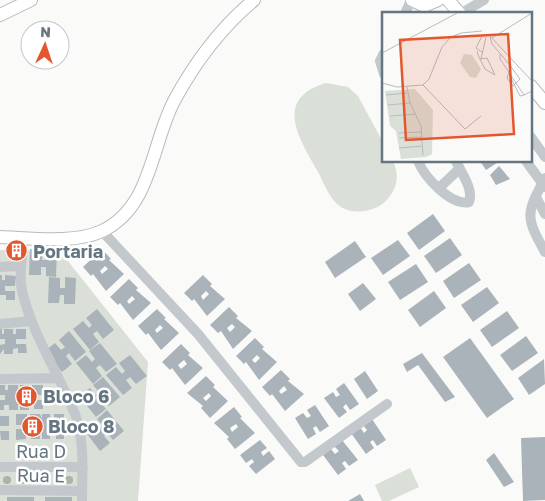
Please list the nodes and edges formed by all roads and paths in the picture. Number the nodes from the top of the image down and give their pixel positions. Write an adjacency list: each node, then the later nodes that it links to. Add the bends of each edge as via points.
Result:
1 (31, 0): 8 (main road)
2 (254, 0): 22 (main road, via 234,16 208,46 173,104 136,202 117,222)
3 (411, 0): 5 (main road, via 419,5); 7 (street)
4 (484, 0): 6 (street)
5 (432, 6): 6 (main road)
6 (454, 9)
7 (405, 12)
8 (0, 15)
9 (382, 57): 10 (street)
10 (382, 71)
11 (532, 87): 12 (main road)
12 (545, 103)
13 (532, 138): 14 (street)
14 (545, 157)
15 (419, 162): 19 (street)
16 (527, 162): 18 (street)
17 (458, 165): 19 (street); 19 (street, via 470,195 469,202 459,202)
18 (544, 183): 20 (street)
19 (439, 188)
20 (536, 197): 21 (street); 25 (street, via 529,218)
21 (545, 214)
22 (102, 231): 24 (main road, via 80,238); 32 (street, via 198,334 300,462 305,462)
23 (0, 237): 24 (main road)
24 (22, 238): 26 (street)
25 (545, 252)
26 (19, 266): 27 (street); 28 (street)
27 (0, 267)
28 (31, 321): 29 (street); 31 (street)
29 (0, 324)
30 (0, 378): 31 (street)
31 (56, 378): 34 (street, via 75,415)
32 (387, 404)
33 (0, 467): 34 (street, Rua D)
34 (83, 467): 36 (street)
35 (0, 490): 36 (street, Rua E)
36 (82, 496)

